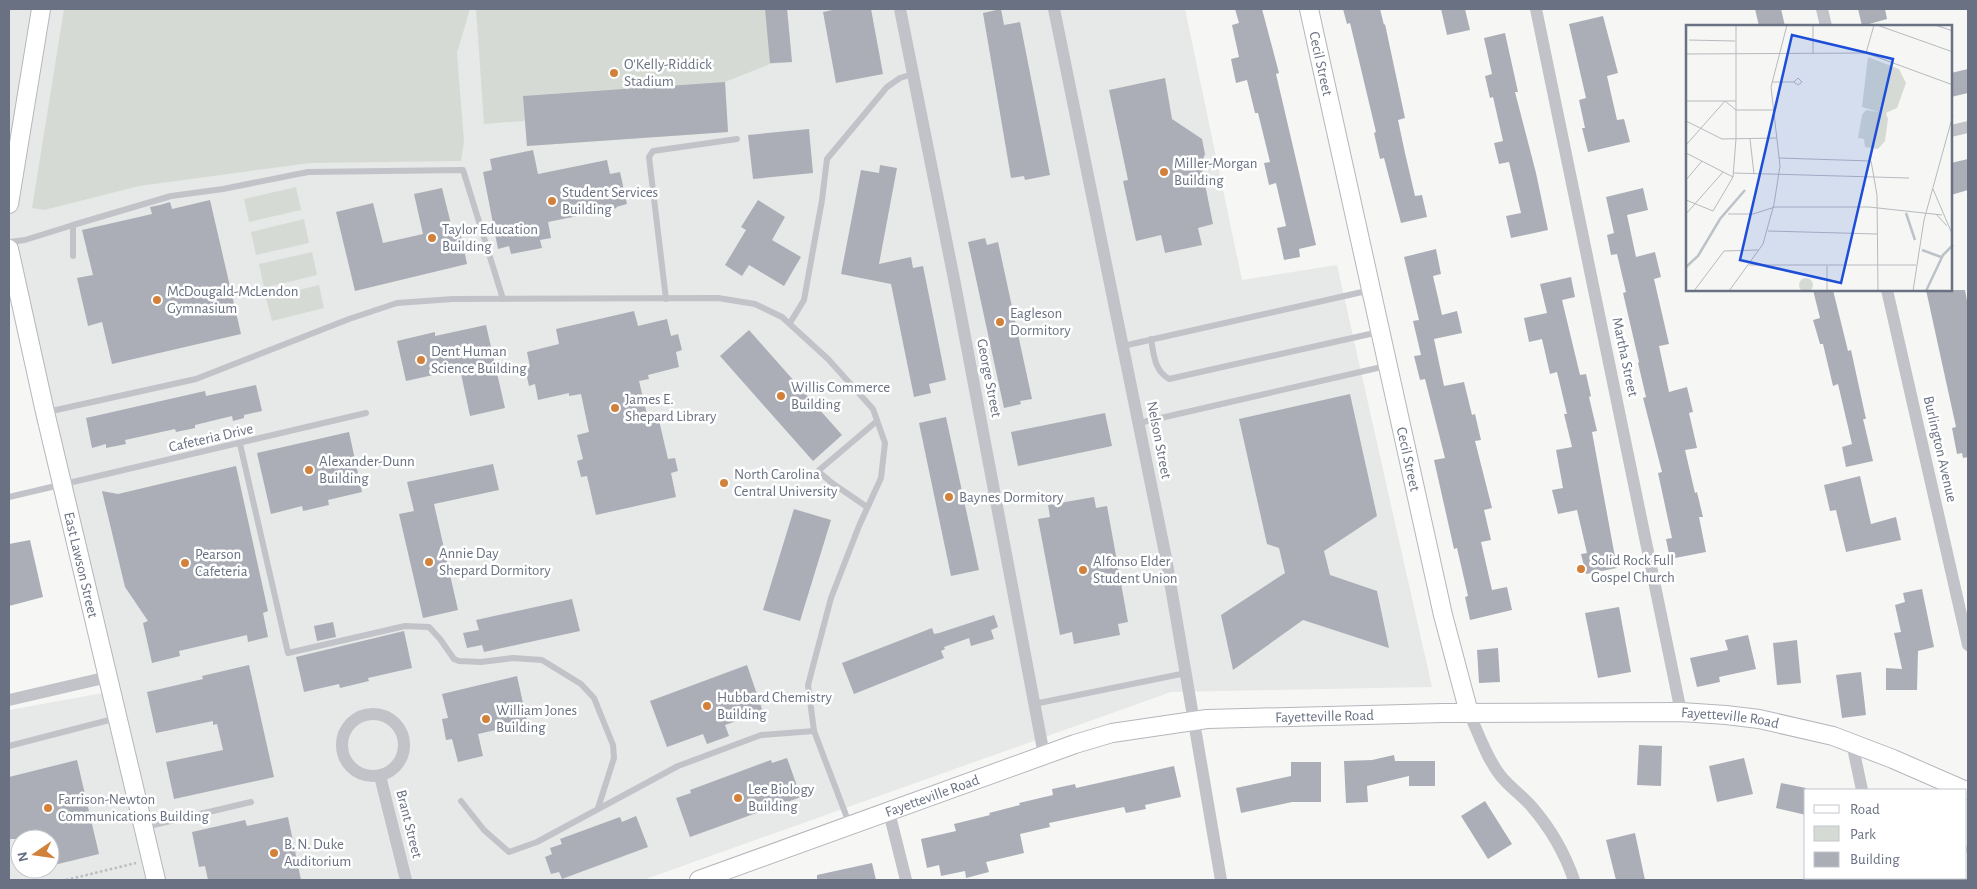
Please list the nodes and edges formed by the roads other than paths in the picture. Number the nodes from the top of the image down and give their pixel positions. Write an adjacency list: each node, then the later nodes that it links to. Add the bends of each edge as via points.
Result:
1 (41, 9): 12 (street)
2 (900, 9): 8 (street, George Street)
3 (1054, 9): 24 (street, Nelson Street)
4 (1309, 9): 17 (street, Cecil Street)
5 (1536, 9): 39 (street, Martha Street)
6 (1822, 9): 7 (street)
7 (1826, 25)
8 (913, 74): 21 (lane, via 887,87 827,159 804,300); 38 (street, George Street)
9 (1968, 127): 10 (street)
10 (1952, 131)
11 (737, 139): 19 (lane, via 653,151 649,157)
12 (9, 204)
13 (73, 225): 14 (lane); 16 (lane); 20 (lane, via 172,196 308,172 463,170)
14 (9, 242)
15 (9, 249): 26 (street, East Lawson Street)
16 (72, 256)
17 (1371, 290): 22 (street, Cecil Street); 23 (lane)
18 (1886, 291): 34 (street, Burlington Avenue)
19 (666, 298): 20 (lane); 21 (lane, via 718,298 755,304)
20 (503, 299): 26 (lane, via 397,303 349,318 196,379)
21 (790, 323): 28 (lane, via 873,409)
22 (1381, 332): 23 (lane, via 1168,379 1156,364); 25 (street, Cecil Street)
23 (1151, 339): 24 (lane)
24 (1123, 346): 29 (street, Nelson Street)
25 (1388, 366): 29 (lane); 40 (street, Cecil Street, via 1443,615)
26 (45, 412): 31 (street, East Lawson Street)
27 (366, 413): 30 (lane, Cafeteria Drive)
28 (877, 421): 33 (lane, via 885,443 881,478); 33 (lane, via 818,471)
29 (1139, 423): 35 (street, Nelson Street)
30 (240, 444): 31 (lane, Cafeteria Drive); 52 (lane, via 288,654 405,626 429,627 459,661 542,660 581,684 594,698 612,745 614,758)
31 (63, 486): 32 (lane, Cafeteria Drive); 36 (street, East Lawson Street)
32 (9, 497)
33 (867, 507): 43 (lane, via 832,598 808,685)
34 (1968, 645)
35 (1186, 673): 38 (lane); 42 (street, Nelson Street)
36 (108, 677): 37 (street); 41 (street, East Lawson Street)
37 (9, 700)
38 (1034, 704): 46 (street, George Street)
39 (1681, 712): 40 (street, Fayetteville Road); 44 (street, Fayetteville Road, via 1759,719)
40 (1469, 713): 42 (street, Fayetteville Road); 61 (street, Cecil Street, via 1486,754 1500,775 1532,806 1546,825 1566,858)
41 (118, 718): 45 (lane); 55 (street, East Lawson Street)
42 (1194, 720): 46 (street, Fayetteville Road, via 1112,733); 60 (street, Nelson Street)
43 (814, 731): 52 (lane, via 761,734 678,766); 54 (lane)
44 (1852, 743): 48 (street); 49 (street, Fayetteville Road)
45 (9, 746)
46 (1044, 755): 53 (street, Fayetteville Road)
47 (380, 776): 47 (street, Brant Street, via 396,767 404,750 404,741 397,724 389,718 371,714 354,720 343,736 342,745 347,762 354,770 371,777); 57 (street, Brant Street)
48 (1862, 789)
49 (1961, 789)
50 (461, 801): 52 (lane, via 484,830 509,852 537,842)
51 (250, 802): 55 (lane)
52 (598, 808)
53 (889, 812): 54 (street, Fayetteville Road); 59 (street)
54 (849, 826): 58 (street, Fayetteville Road)
55 (144, 828): 56 (street, East Lawson Street)
56 (156, 880)
57 (406, 880)
58 (699, 880)
59 (906, 880)
60 (1221, 880)
61 (1574, 880)

